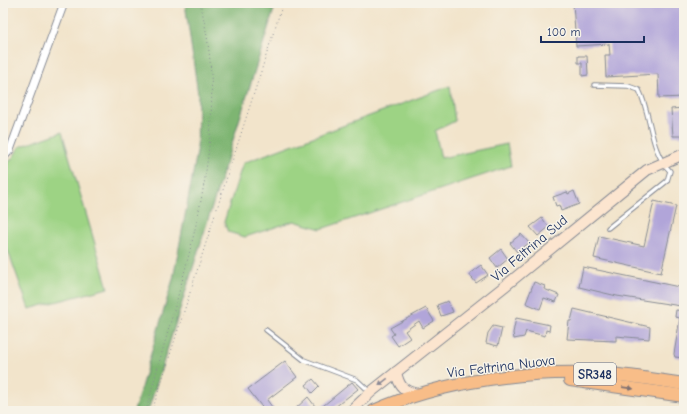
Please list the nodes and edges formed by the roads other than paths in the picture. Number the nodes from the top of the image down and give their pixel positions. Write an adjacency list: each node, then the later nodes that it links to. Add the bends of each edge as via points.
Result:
1 (64, 3): 4 (street, via 10,150)
2 (594, 85): 5 (lane, via 628,86 639,90)
3 (684, 154): 5 (main road, Via Feltrina Sud)
4 (3, 158)
5 (662, 163): 6 (lane, via 670,171 667,181); 8 (main road, Via Feltrina Sud, via 647,170)
6 (608, 228)
7 (266, 330): 11 (lane, via 304,360 357,380)
8 (396, 372): 11 (main road, Via Feltrina Sud, one-way to 11); 12 (main road, via 403,389)
9 (505, 378): 10 (main road, Via Feltrina Nuova / SR348, via 570,373 609,374); 12 (main road, Via Feltrina Nuova / SR348); 13 (main road, one-way to 13, via 572,380)
10 (684, 384)
11 (371, 392): 14 (main road, Via Feltrina Sud)
12 (418, 394): 15 (main road, Via Feltrina Nuova / SR348)
13 (684, 396)
14 (351, 411)
15 (374, 411)

